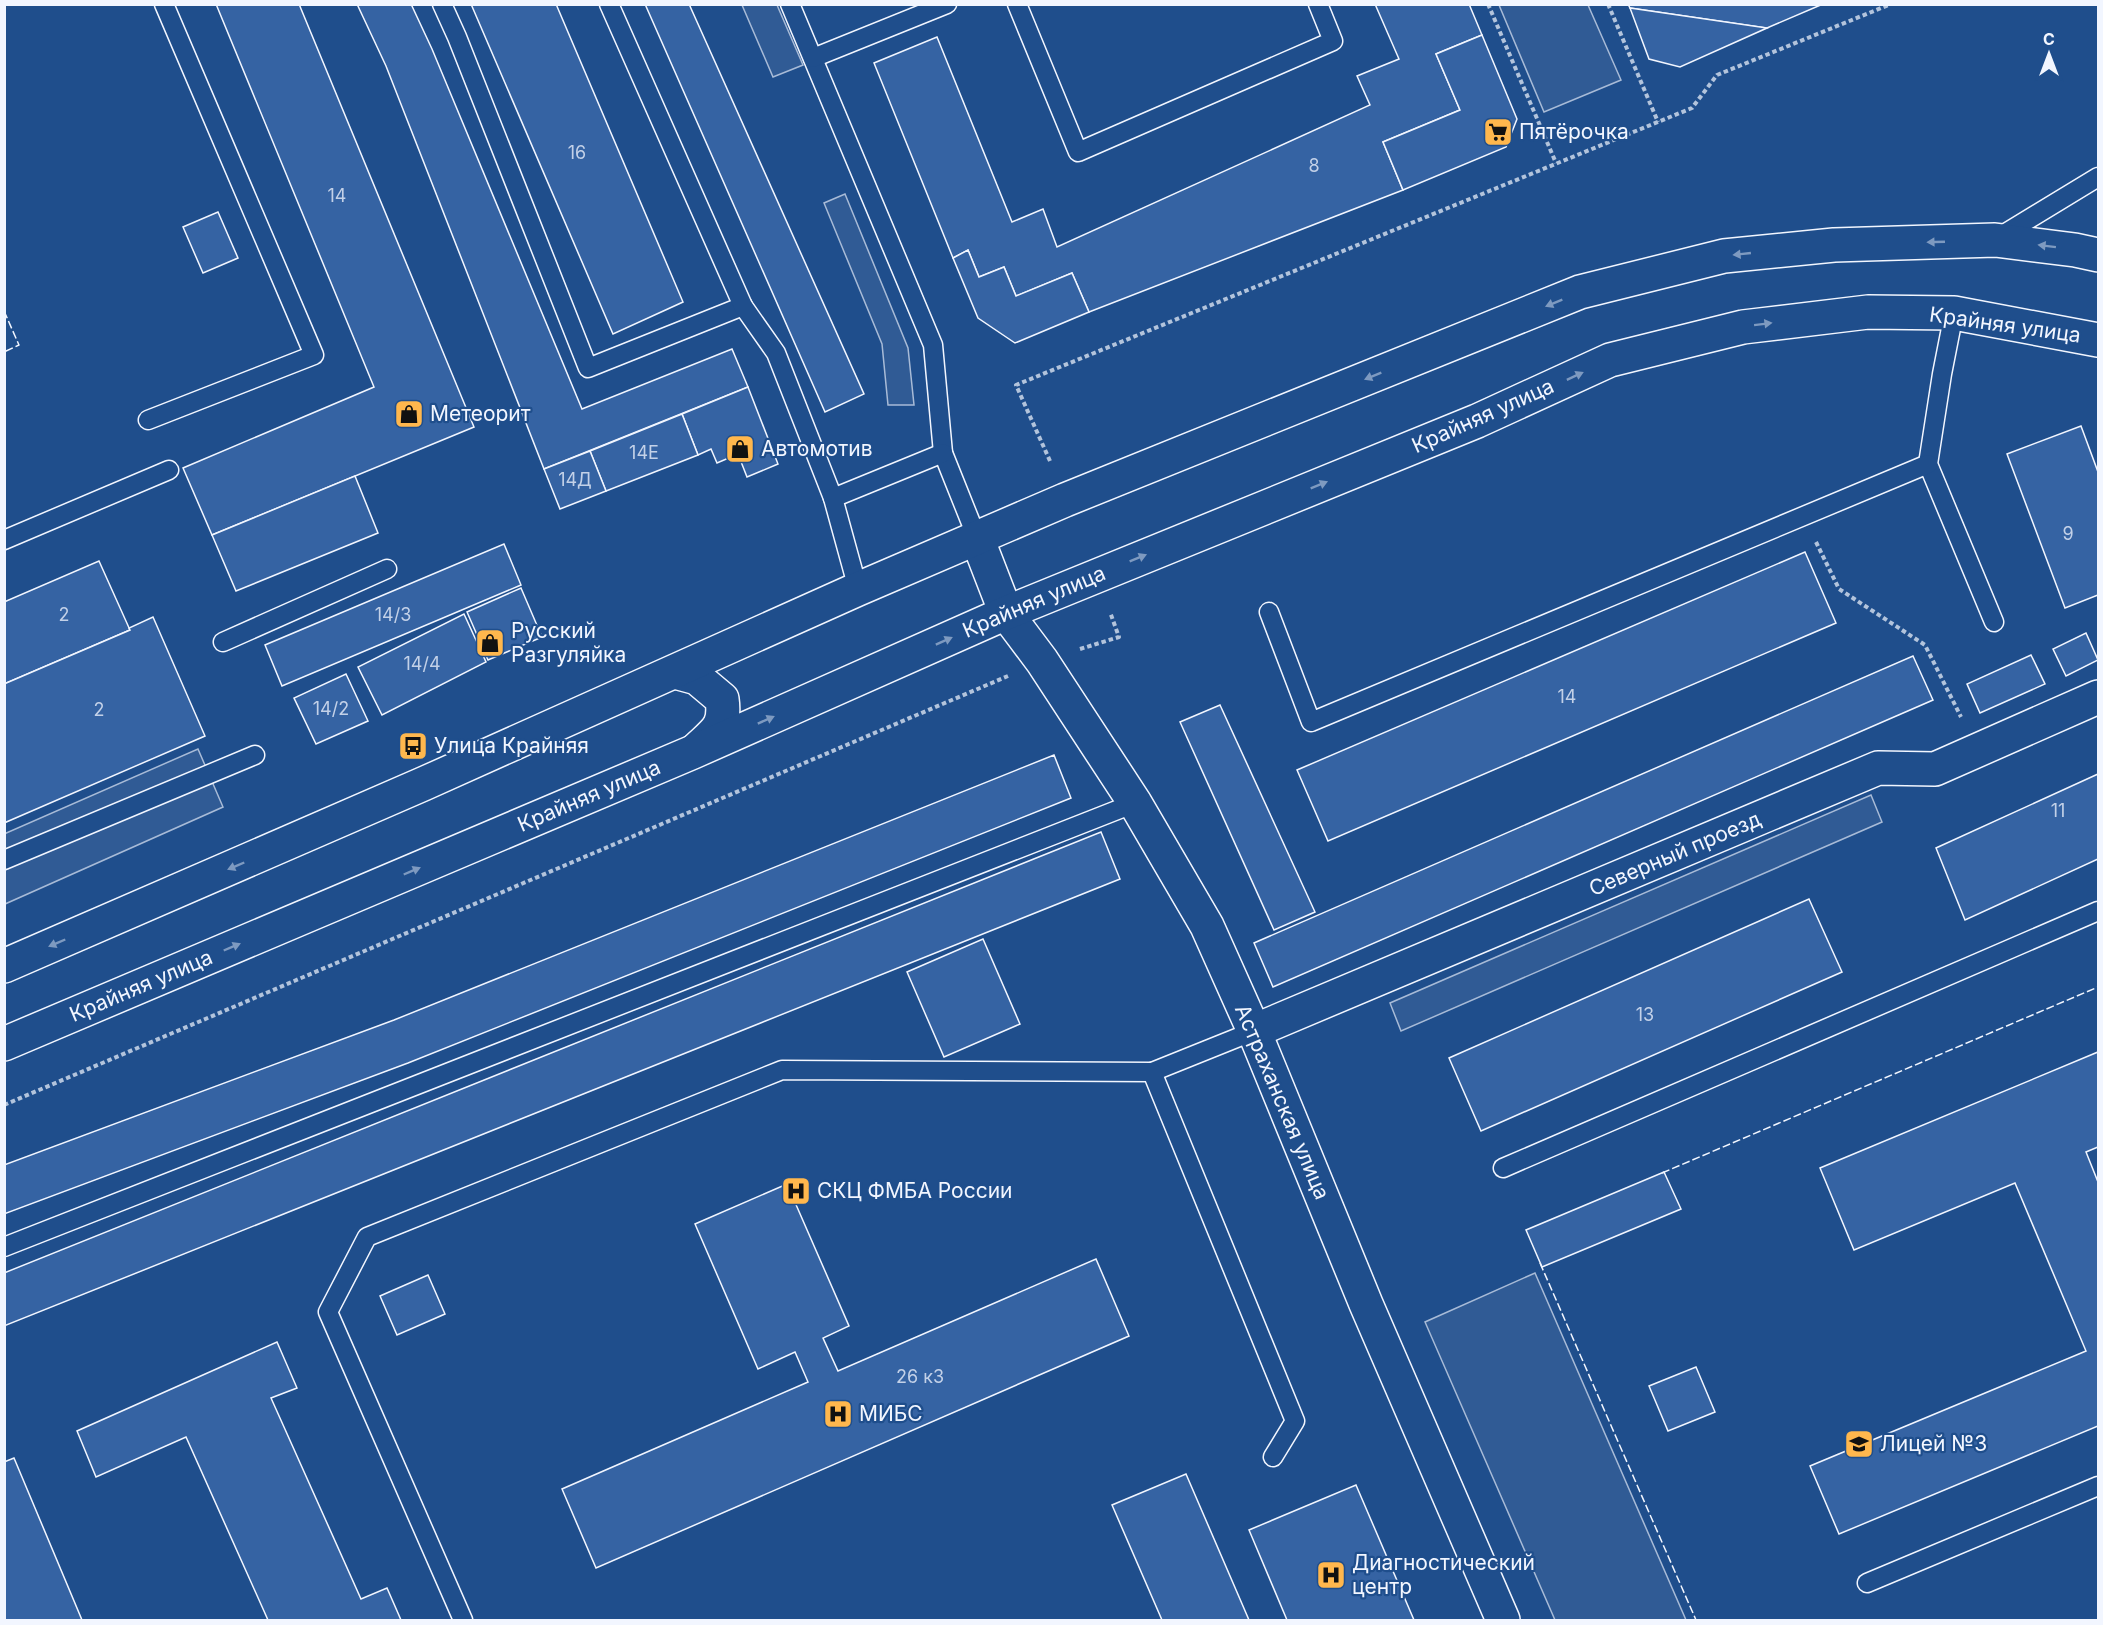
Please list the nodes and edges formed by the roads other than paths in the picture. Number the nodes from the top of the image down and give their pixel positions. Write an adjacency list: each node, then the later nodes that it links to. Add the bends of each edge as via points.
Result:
1 (164, 4): 15 (lane, via 314,355)
2 (442, 4): 12 (lane, via 588,368)
3 (609, 4): 12 (lane)
4 (790, 4): 8 (lane)
5 (947, 4): 8 (lane)
6 (1017, 4): 7 (lane, via 1078,152 1333,41)
7 (1318, 4)
8 (813, 58): 16 (lane, via 933,345)
9 (2098, 177): 10 (lane)
10 (1995, 240): 11 (main road, one-way to 10); 20 (main road, one-way to 20, via 1834,245 1724,256 1580,292)
11 (2098, 255)
12 (743, 306): 19 (lane, via 776,353)
13 (1954, 313): 14 (main road, Крайняя улица); 17 (lane); 25 (main road, Крайняя улица, one-way to 13, via 1477,421 1610,360 1743,327 1868,312)
14 (2098, 340)
15 (148, 420)
16 (943, 453): 19 (lane); 20 (lane)
17 (1928, 464): 24 (lane, via 1311,722); 26 (lane)
18 (169, 470): 21 (lane)
19 (833, 498): 23 (lane)
20 (976, 538): 23 (main road); 25 (main road, Астраханская улица)
21 (4, 540)
22 (387, 568): 27 (lane)
23 (858, 589): 28 (main road)
24 (1269, 612)
25 (1006, 613): 30 (main road, Крайняя улица, one-way to 25); 32 (main road, Астраханская улица)
26 (1994, 622)
27 (223, 642)
28 (675, 672): 30 (main road, via 697,678 722,699 724,714 718,730); 35 (main road, one-way to 35)
29 (2098, 697): 36 (main road, Северный проезд, via 1935,769 1878,768)
30 (693, 752): 37 (main road, Крайняя улица, one-way to 30)
31 (255, 755): 33 (lane)
32 (1135, 803): 36 (main road, Астраханская улица, via 1207,927); 40 (lane)
33 (4, 860)
34 (2098, 911): 39 (lane)
35 (4, 966)
36 (1254, 1031): 38 (lane); 45 (main road, Астраханская улица, via 1366,1304)
37 (4, 1044)
38 (1152, 1072): 41 (lane, via 1295,1420); 44 (lane, via 782,1070 367,1237 328,1312)
39 (1503, 1168)
40 (4, 1246)
41 (1273, 1457)
42 (2098, 1486): 43 (lane)
43 (1867, 1583)
44 (463, 1620)
45 (1503, 1620)

